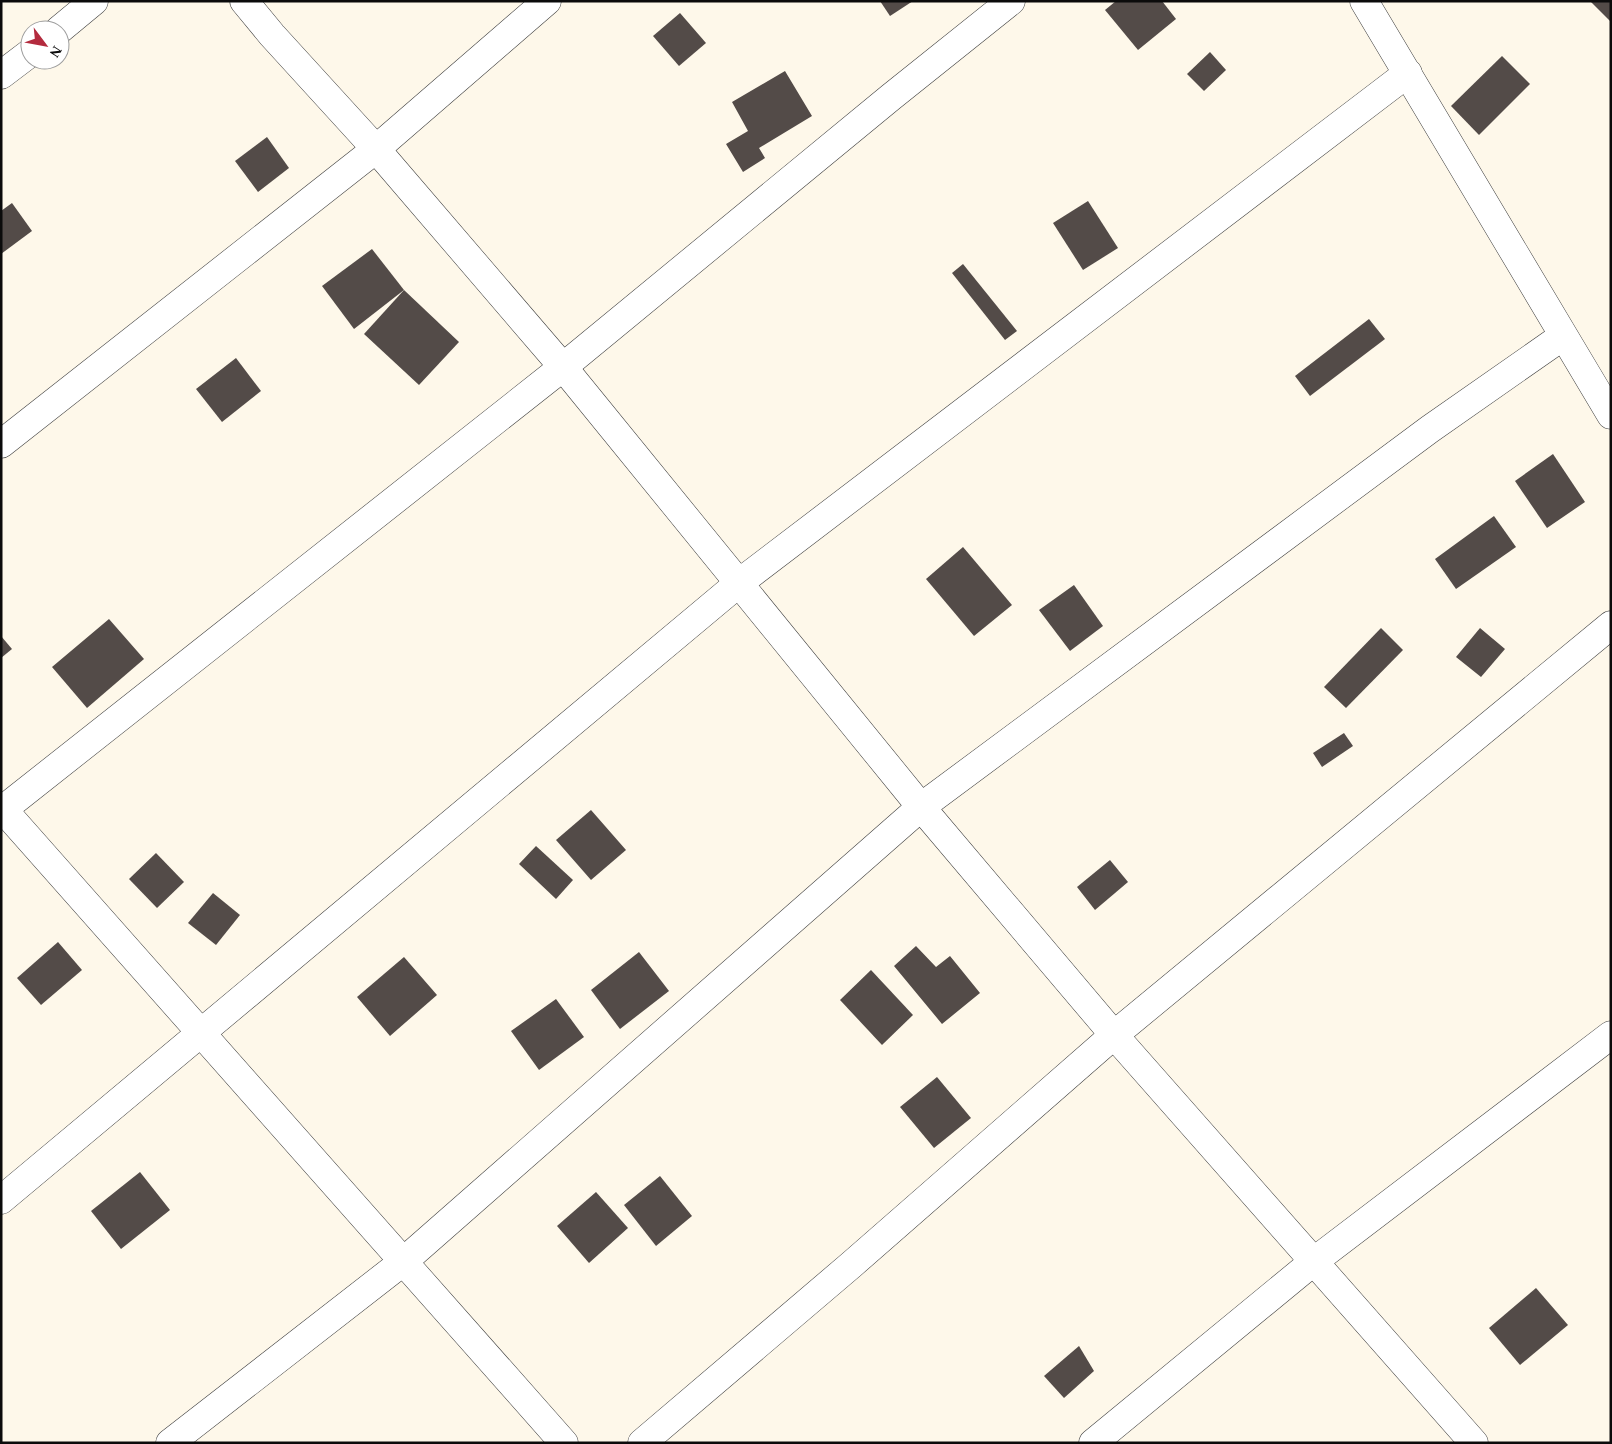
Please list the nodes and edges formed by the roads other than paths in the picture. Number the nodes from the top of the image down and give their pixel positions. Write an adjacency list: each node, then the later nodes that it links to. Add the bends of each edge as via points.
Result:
1 (94, 1): 6 (street)
2 (244, 1): 10 (street)
3 (547, 1): 10 (street)
4 (1011, 1): 12 (street)
5 (1364, 1): 8 (street)
6 (70, 21)
7 (20, 60): 9 (street)
8 (1408, 74): 11 (street); 15 (street)
9 (1, 75)
10 (376, 149): 12 (street); 14 (street)
11 (1562, 336): 13 (street); 17 (street, via 1430,429)
12 (563, 367): 15 (street); 18 (street)
13 (1611, 415)
14 (1, 444)
15 (739, 583): 17 (street); 19 (street)
16 (1611, 625): 20 (street)
17 (921, 807): 20 (street); 23 (street)
18 (2, 809): 19 (street)
19 (200, 1032): 22 (street); 23 (street)
20 (1114, 1035): 24 (street); 27 (street)
21 (1611, 1035): 24 (street)
22 (1, 1200)
23 (404, 1261): 25 (street); 26 (street)
24 (1313, 1262): 28 (street); 29 (street)
25 (170, 1443)
26 (564, 1443)
27 (642, 1443)
28 (1093, 1443)
29 (1474, 1443)

